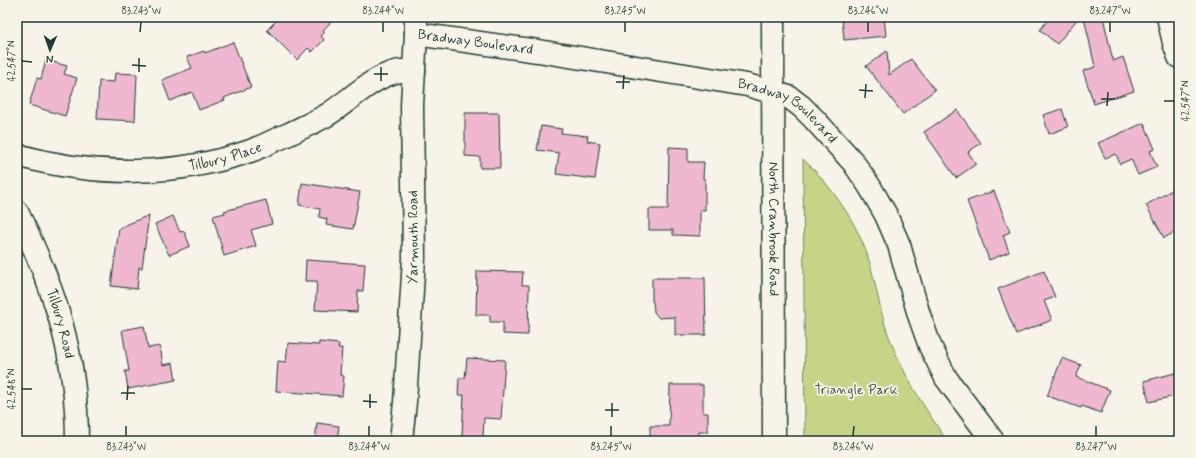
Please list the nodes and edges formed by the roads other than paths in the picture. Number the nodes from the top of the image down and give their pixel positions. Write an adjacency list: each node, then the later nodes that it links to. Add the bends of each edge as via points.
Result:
1 (773, 17): 6 (street, North Cranbrook Road)
2 (1168, 17): 4 (street)
3 (416, 26): 5 (street, Yarmouth Road); 6 (street, Bradway Boulevard, via 538,51)
4 (1179, 57)
5 (414, 71): 7 (street, Tilbury Place, via 395,72 374,81 326,115 253,150 224,158 161,170 117,172 72,168); 10 (street, Yarmouth Road, via 414,258)
6 (773, 91): 11 (street, North Cranbrook Road); 12 (street, Bradway Boulevard, via 789,97 802,106 853,162 870,187 899,245 930,346 946,378)
7 (17, 155)
8 (17, 212): 9 (street, Tilbury Road, via 35,249 65,334 77,416)
9 (77, 441)
10 (401, 441)
11 (774, 441)
12 (994, 441)

